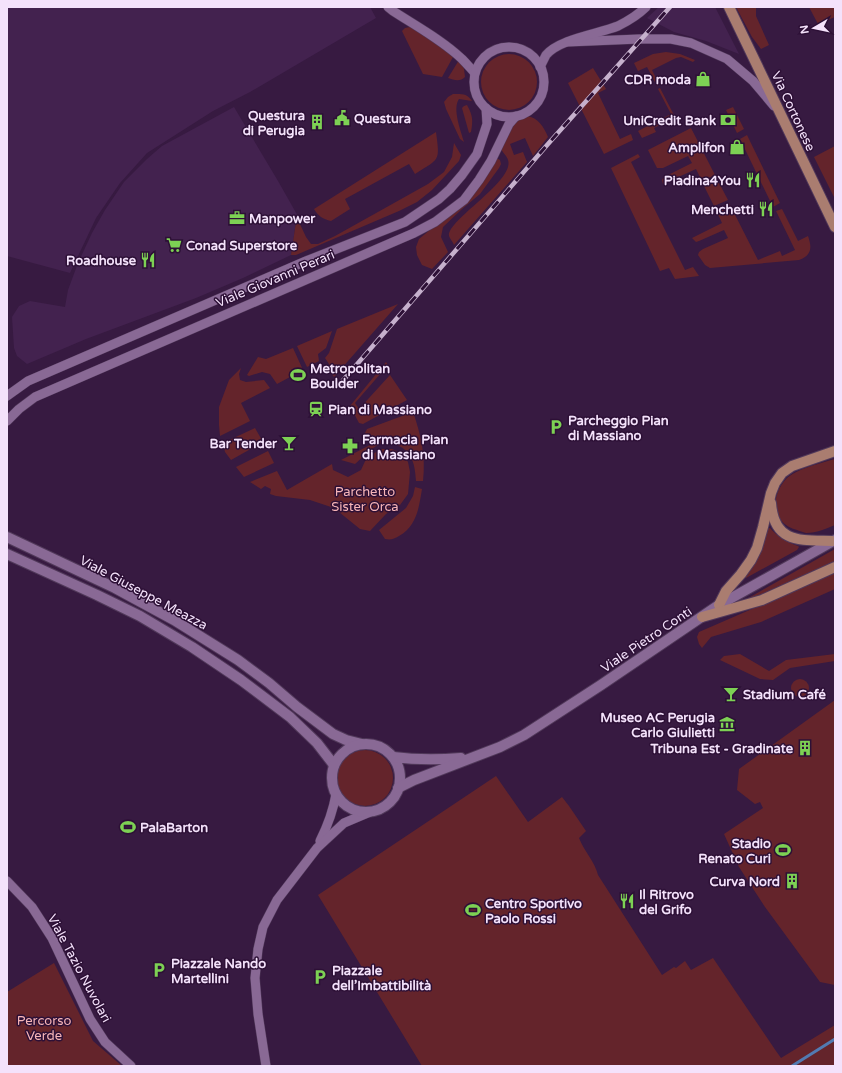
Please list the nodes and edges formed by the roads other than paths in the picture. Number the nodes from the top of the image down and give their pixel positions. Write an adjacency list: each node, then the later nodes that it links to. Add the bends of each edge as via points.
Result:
1 (388, 7): 6 (street, via 454,52)
2 (646, 7): 4 (street, via 630,20)
3 (729, 7): 8 (main road, Via Cortonese)
4 (567, 42): 5 (street, via 546,55); 8 (street, via 671,39 691,43 727,59 753,81)
5 (540, 67): 6 (street, via 532,55 520,48 505,47 492,51 481,60); 9 (street, via 544,80 542,94 529,110)
6 (475, 73): 7 (street, via 476,93)
7 (486, 108): 9 (street, via 495,114); 11 (street, Viale Giovanni Perari, via 487,124 477,154 450,189 405,222 306,261 28,381)
8 (782, 115): 10 (main road, Via Cortonese)
9 (516, 116): 12 (street, Viale Giovanni Perari, via 509,124 491,161 464,200 435,222 35,397)
10 (835, 227)
11 (7, 396)
12 (7, 421)
13 (835, 451): 14 (main road, via 792,466 782,473)
14 (771, 493): 16 (main road, via 772,514 784,533 803,540); 19 (main road, via 757,548)
15 (7, 537): 21 (street, Viale Giuseppe Meazza, via 115,588 174,620 238,660 333,734)
16 (834, 541): 19 (street, Viale Pietro Conti)
17 (7, 554): 24 (street, Viale Giuseppe Meazza, via 140,616 192,647 290,717)
18 (835, 567): 20 (main road, via 762,600)
19 (719, 605): 20 (street, Viale Pietro Conti)
20 (702, 617): 23 (street, Viale Pietro Conti, via 524,735)
21 (362, 744): 22 (street, Viale Pietro Conti, via 384,749); 24 (street, via 345,750)
22 (393, 757): 23 (street, Viale Pietro Conti, via 409,760); 25 (street, via 400,778)
23 (471, 758): 25 (street, Viale Pietro Conti)
24 (334, 765): 26 (street, via 332,785)
25 (398, 788): 27 (street, via 388,804)
26 (336, 794): 27 (street, via 350,808); 28 (street, via 329,824)
27 (370, 812): 28 (street, via 344,823)
28 (317, 848): 31 (street, via 277,900 263,927 254,978)
29 (7, 881): 30 (street, Viale Tazio Nuvolari, via 32,907 52,938 90,1019 105,1042)
30 (131, 1066)
31 (266, 1066)

